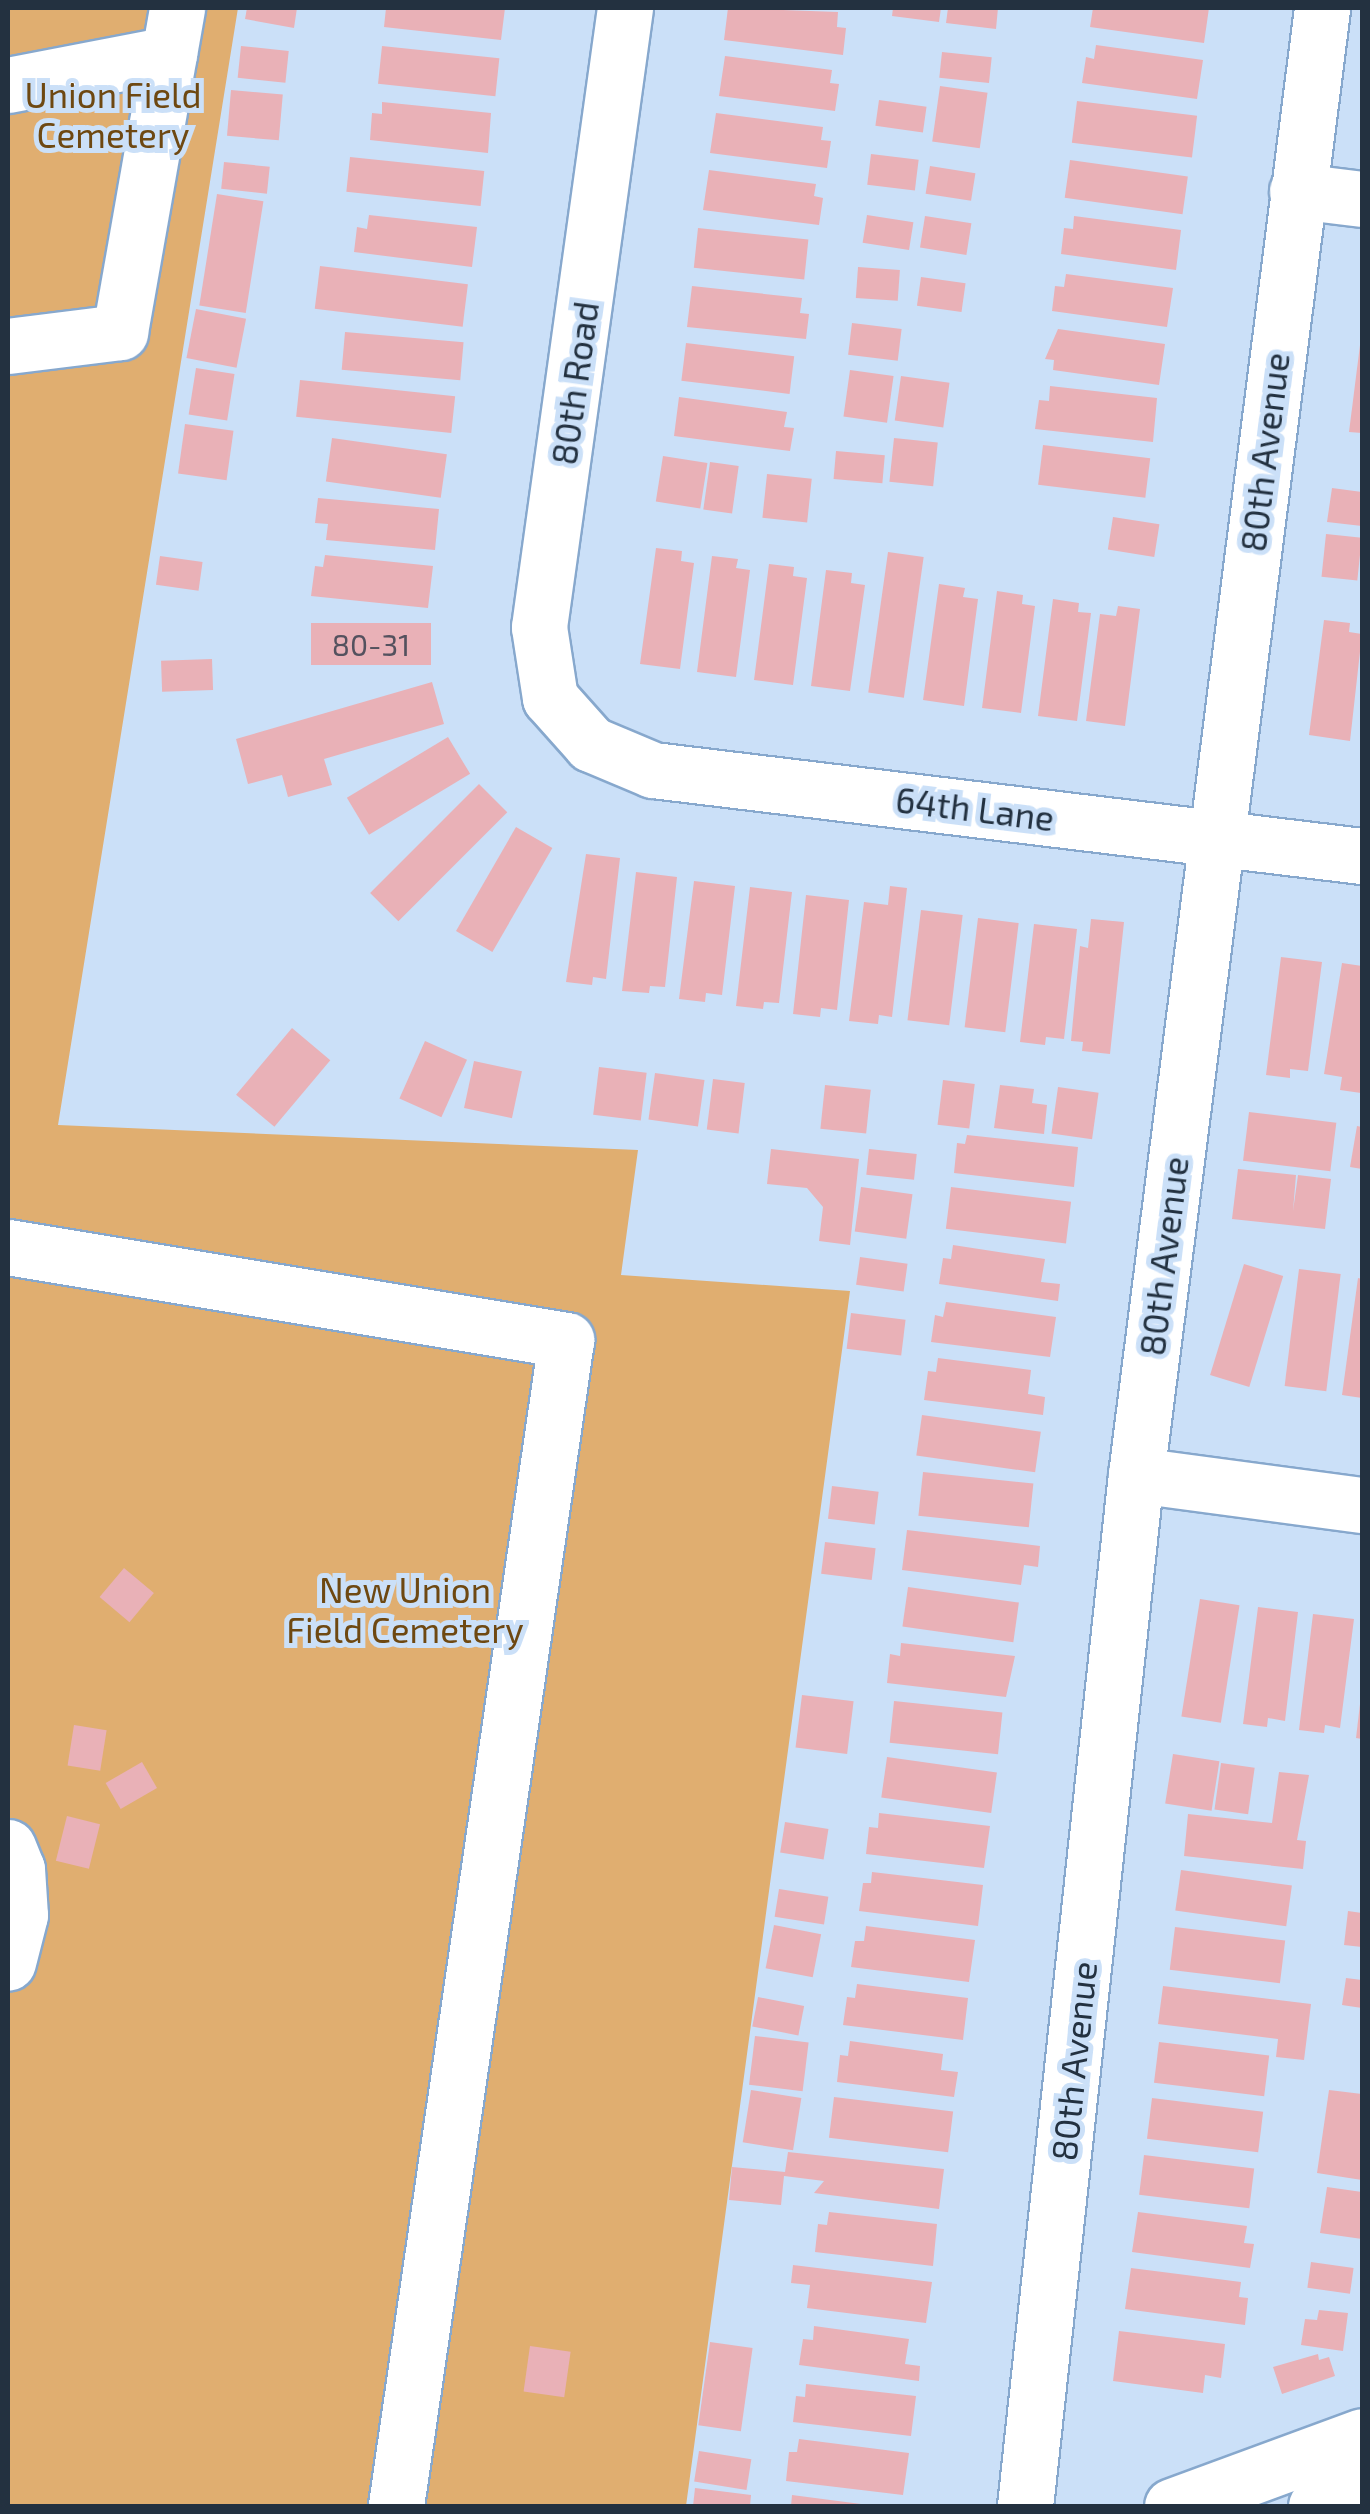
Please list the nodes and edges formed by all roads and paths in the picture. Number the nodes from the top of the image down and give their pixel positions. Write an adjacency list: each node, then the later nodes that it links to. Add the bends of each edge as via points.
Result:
1 (625, 8): 8 (street, 80th Road, via 539,627 550,698)
2 (1322, 8): 5 (street, 80th Avenue)
3 (173, 31): 4 (street); 7 (street, via 120,332)
4 (8, 85)
5 (1298, 191): 6 (street); 9 (street, 80th Avenue)
6 (1362, 199)
7 (8, 346)
8 (591, 744): 9 (street, 64th Lane, via 653,770)
9 (1215, 837): 10 (street, 64th Lane); 12 (street, 80th Avenue)
10 (1362, 856)
11 (8, 1246): 18 (street, via 566,1340)
12 (1136, 1475): 13 (street); 19 (street, 80th Avenue)
13 (1362, 1505)
14 (8, 1847): 15 (street, via 17,1869 20,1915)
15 (8, 1962)
16 (1362, 2436): 20 (street)
17 (1362, 2494): 21 (street)
18 (396, 2506)
19 (1026, 2506)
20 (1172, 2506)
21 (1316, 2506)

